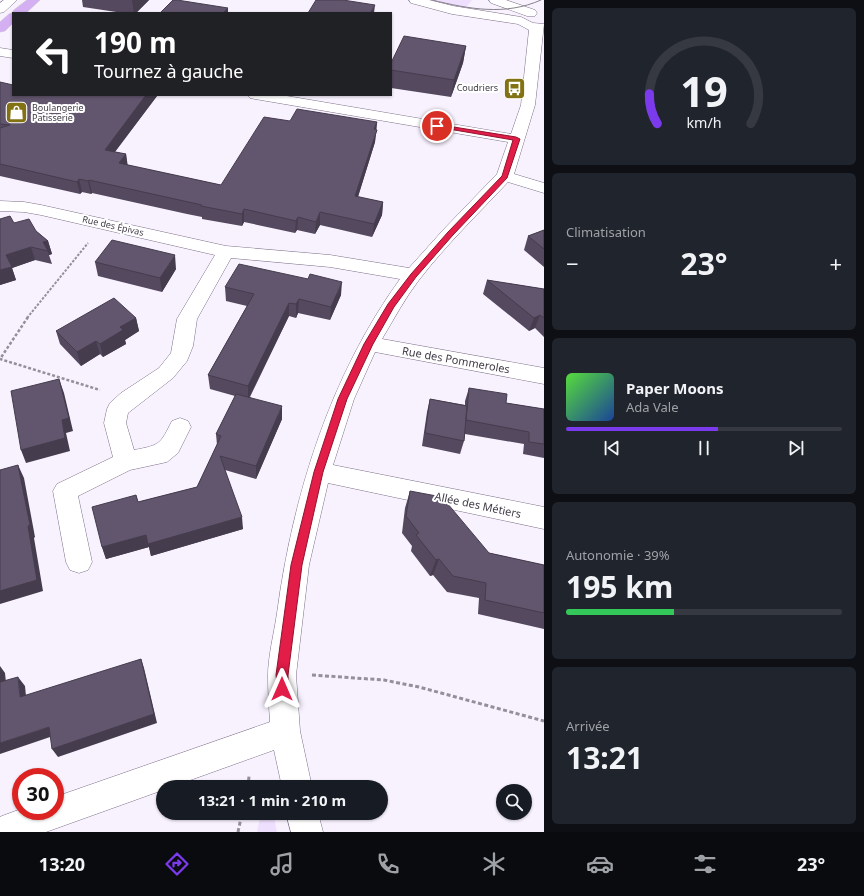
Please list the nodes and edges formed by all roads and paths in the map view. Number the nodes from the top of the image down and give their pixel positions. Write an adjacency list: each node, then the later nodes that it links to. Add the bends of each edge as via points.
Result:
1 (11, 0): 5 (street)
2 (34, 0): 6 (main road)
3 (415, 0): 9 (street, via 452,10)
4 (495, 0): 7 (street)
5 (0, 9)
6 (19, 12)
7 (540, 12): 9 (street, via 521,16)
8 (12, 18): 10 (main road)
9 (521, 21): 11 (street)
10 (0, 28)
11 (540, 28): 15 (street, via 528,105)
12 (0, 52): 13 (street)
13 (12, 54)
14 (261, 96): 15 (street)
15 (516, 139): 16 (street)
16 (505, 176): 17 (street); 21 (street, via 450,233)
17 (544, 188)
18 (0, 206): 19 (street, Rue des Épivas, via 30,208)
19 (103, 224): 20 (street, Rue des Épivas); 24 (path, via 22,324 0,359)
20 (226, 252): 21 (street, Rue des Épivas, via 330,260); 24 (street, via 186,320 180,356 166,373)
21 (414, 276): 22 (street, via 390,306)
22 (369, 344): 23 (street, Rue des Pommeroles); 27 (street, via 343,399)
23 (544, 376)
24 (129, 399): 26 (street, via 118,410 115,423)
25 (180, 427): 26 (street, via 170,447 159,455)
26 (126, 461): 29 (street, via 65,491)
27 (318, 472): 28 (street, Allée des Métiers); 32 (street, via 296,565 283,667)
28 (544, 518)
29 (79, 562)
30 (309, 675): 31 (path, via 384,680)
31 (544, 721)
32 (285, 732): 33 (street); 36 (street)
33 (295, 780)
34 (241, 820): 37 (path)
35 (303, 820): 38 (street)
36 (2, 832)
37 (238, 832)
38 (306, 832)

